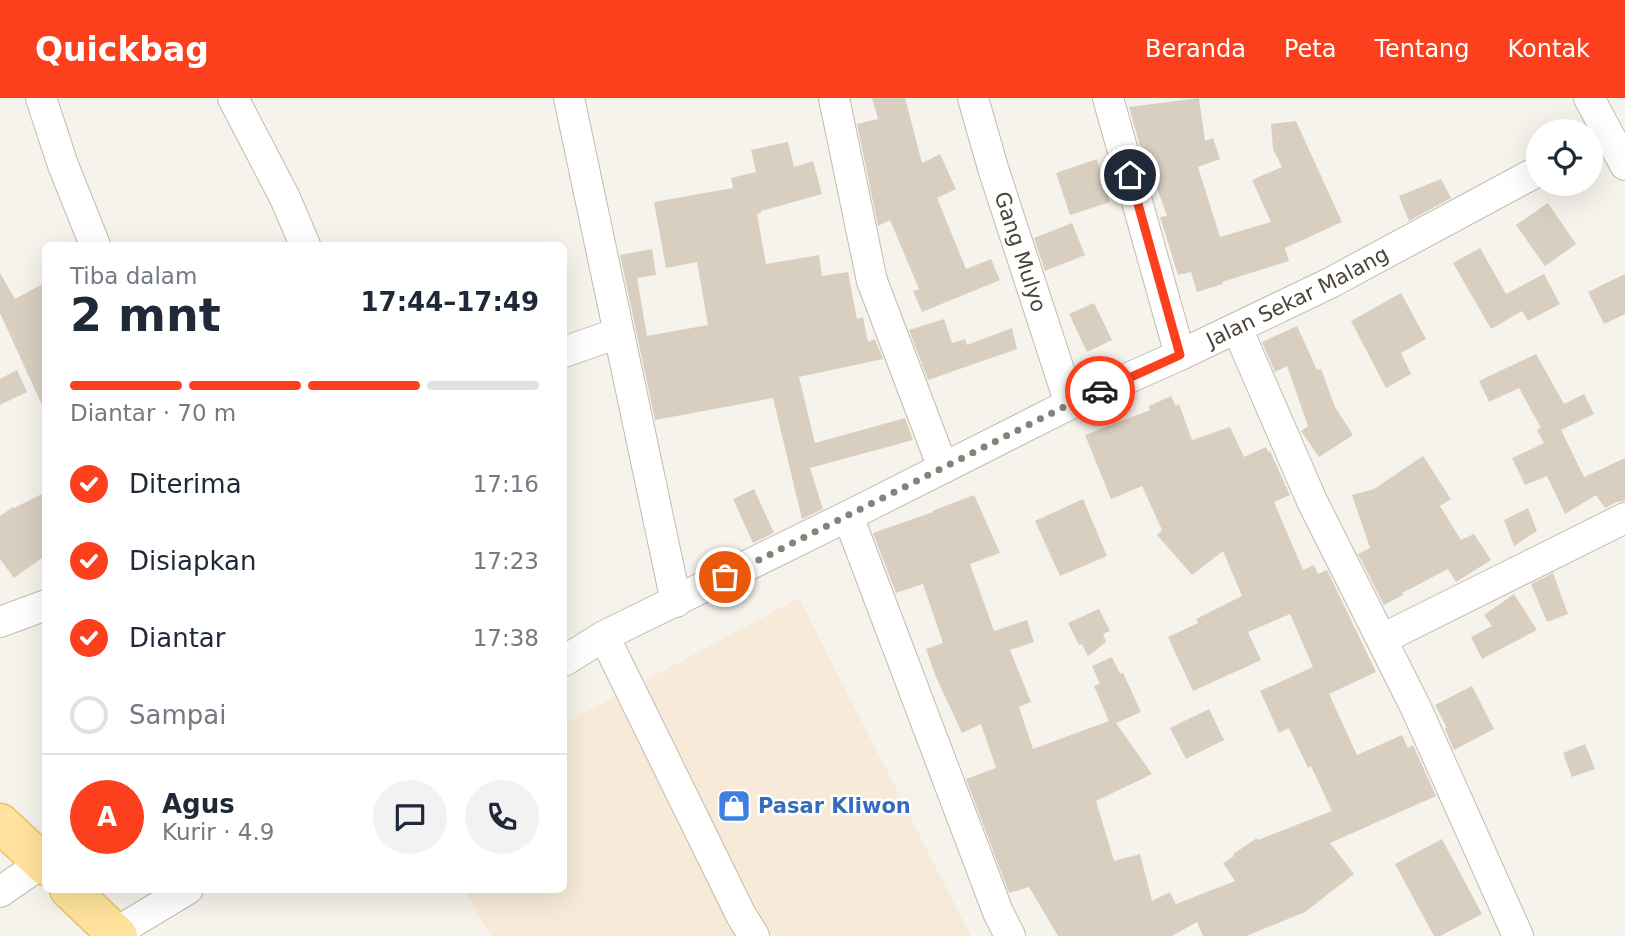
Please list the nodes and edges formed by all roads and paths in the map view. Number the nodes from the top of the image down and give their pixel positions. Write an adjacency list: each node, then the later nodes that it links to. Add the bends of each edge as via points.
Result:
1 (41, 98): 11 (street)
2 (233, 98): 12 (street)
3 (569, 98): 14 (street)
4 (834, 98): 18 (street, via 872,281)
5 (973, 98): 17 (street, Gang Mulyo)
6 (1108, 98): 16 (street)
7 (1590, 98): 8 (street)
8 (1608, 133): 9 (street)
9 (1625, 165)
10 (1526, 178): 13 (street, Jalan Sekar Malang, via 1330,284)
11 (94, 242)
12 (304, 242)
13 (1237, 328): 16 (street, Jalan Sekar Malang); 25 (street, via 1312,501)
14 (618, 333): 15 (street); 21 (street)
15 (567, 351)
16 (1180, 355): 17 (street, Jalan Sekar Malang)
17 (1070, 404): 18 (street, Jalan Sekar Malang)
18 (943, 468): 19 (street, Jalan Sekar Malang)
19 (848, 516): 21 (street, Jalan Sekar Malang); 35 (street)
20 (1625, 518): 25 (street)
21 (676, 602): 24 (street, Jalan Sekar Malang)
22 (42, 607): 23 (street)
23 (0, 622)
24 (604, 636): 26 (street, Jalan Sekar Malang); 34 (street)
25 (1382, 639): 36 (street)
26 (567, 659)
27 (0, 823): 28 (main road)
28 (42, 862)
29 (42, 865): 30 (street)
30 (0, 892)
31 (73, 893): 33 (main road)
32 (182, 893): 33 (street)
33 (116, 935)
34 (754, 936)
35 (1010, 936)
36 (1518, 936)

